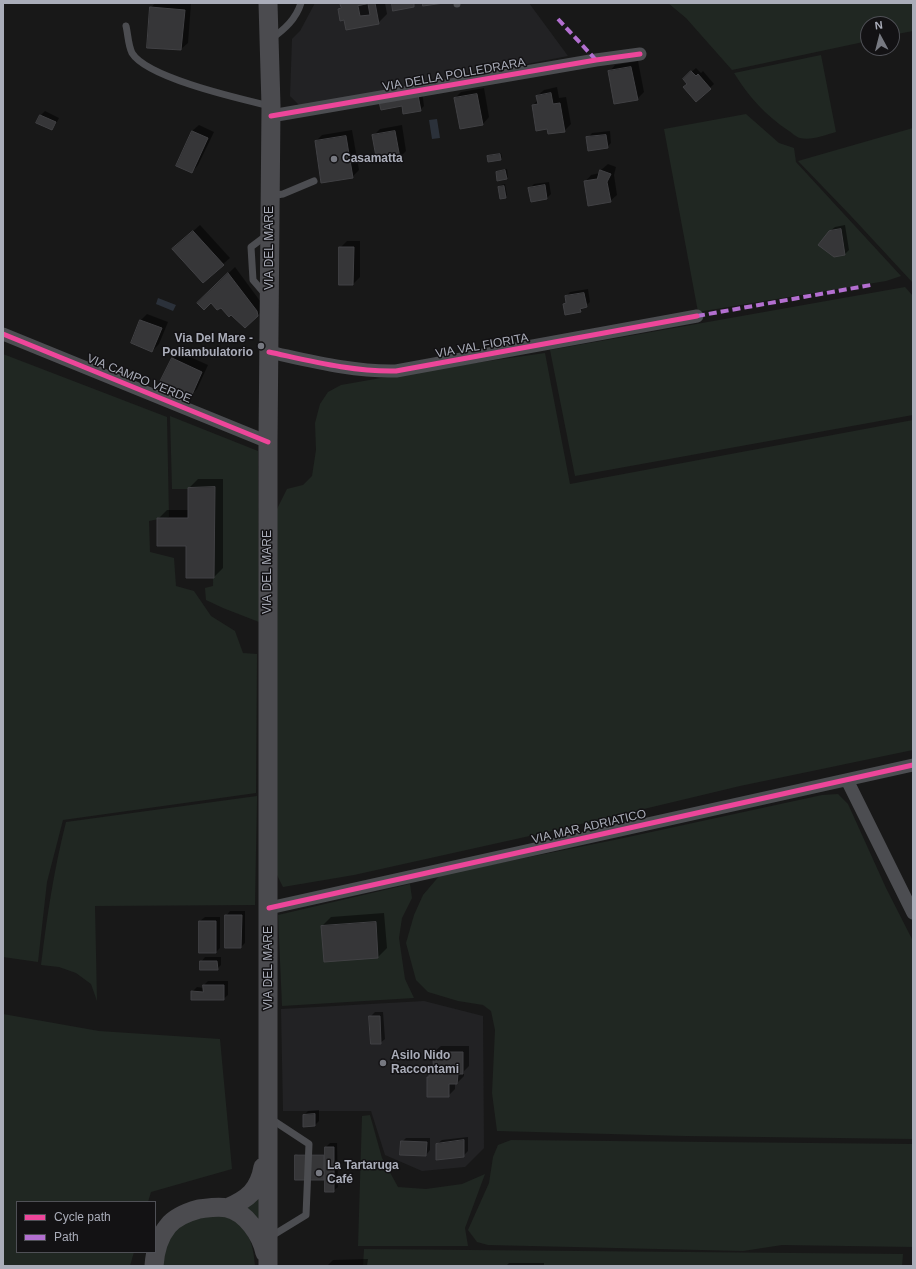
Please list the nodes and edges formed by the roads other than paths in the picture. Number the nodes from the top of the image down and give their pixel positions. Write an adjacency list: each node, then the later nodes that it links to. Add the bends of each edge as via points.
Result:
1 (268, 3): 4 (main road, VIA DEL MARE)
2 (301, 3): 4 (lane, via 293,20)
3 (126, 26): 6 (lane, via 132,52 152,69)
4 (270, 40): 6 (main road, VIA DEL MARE)
5 (640, 54): 6 (street, VIA DELLA POLLEDRARA)
6 (271, 111): 8 (main road, VIA DEL MARE)
7 (314, 182): 8 (lane, via 283,194)
8 (270, 196): 11 (main road, VIA DEL MARE)
9 (697, 316): 11 (street, VIA VAL FIORITA, via 396,371 339,367)
10 (3, 334): 12 (street, VIA CAMPO VERDE)
11 (269, 352): 12 (main road, VIA DEL MARE)
12 (268, 442): 15 (main road, VIA DEL MARE)
13 (913, 765): 14 (street, VIA MAR ADRIATICO)
14 (847, 780): 15 (street, VIA MAR ADRIATICO); 16 (street)
15 (269, 908): 17 (main road, VIA DEL MARE)
16 (913, 913)
17 (268, 1117): 18 (main road, VIA DEL MARE); 20 (lane, via 309,1144 309,1161 306,1216)
18 (267, 1140): 19 (main road, VIA DEL MARE, via 261,1179 246,1198); 20 (main road, VIA DEL MARE)
19 (227, 1208): 21 (main road, VIA DEL MARE, via 196,1210 174,1220 158,1241); 24 (main road, VIA DEL MARE, via 242,1216 256,1231 264,1248)
20 (268, 1238): 24 (main road, VIA DEL MARE)
21 (156, 1248)
22 (155, 1253): 23 (main road, VIA DEL MARE)
23 (154, 1266)
24 (268, 1266)

